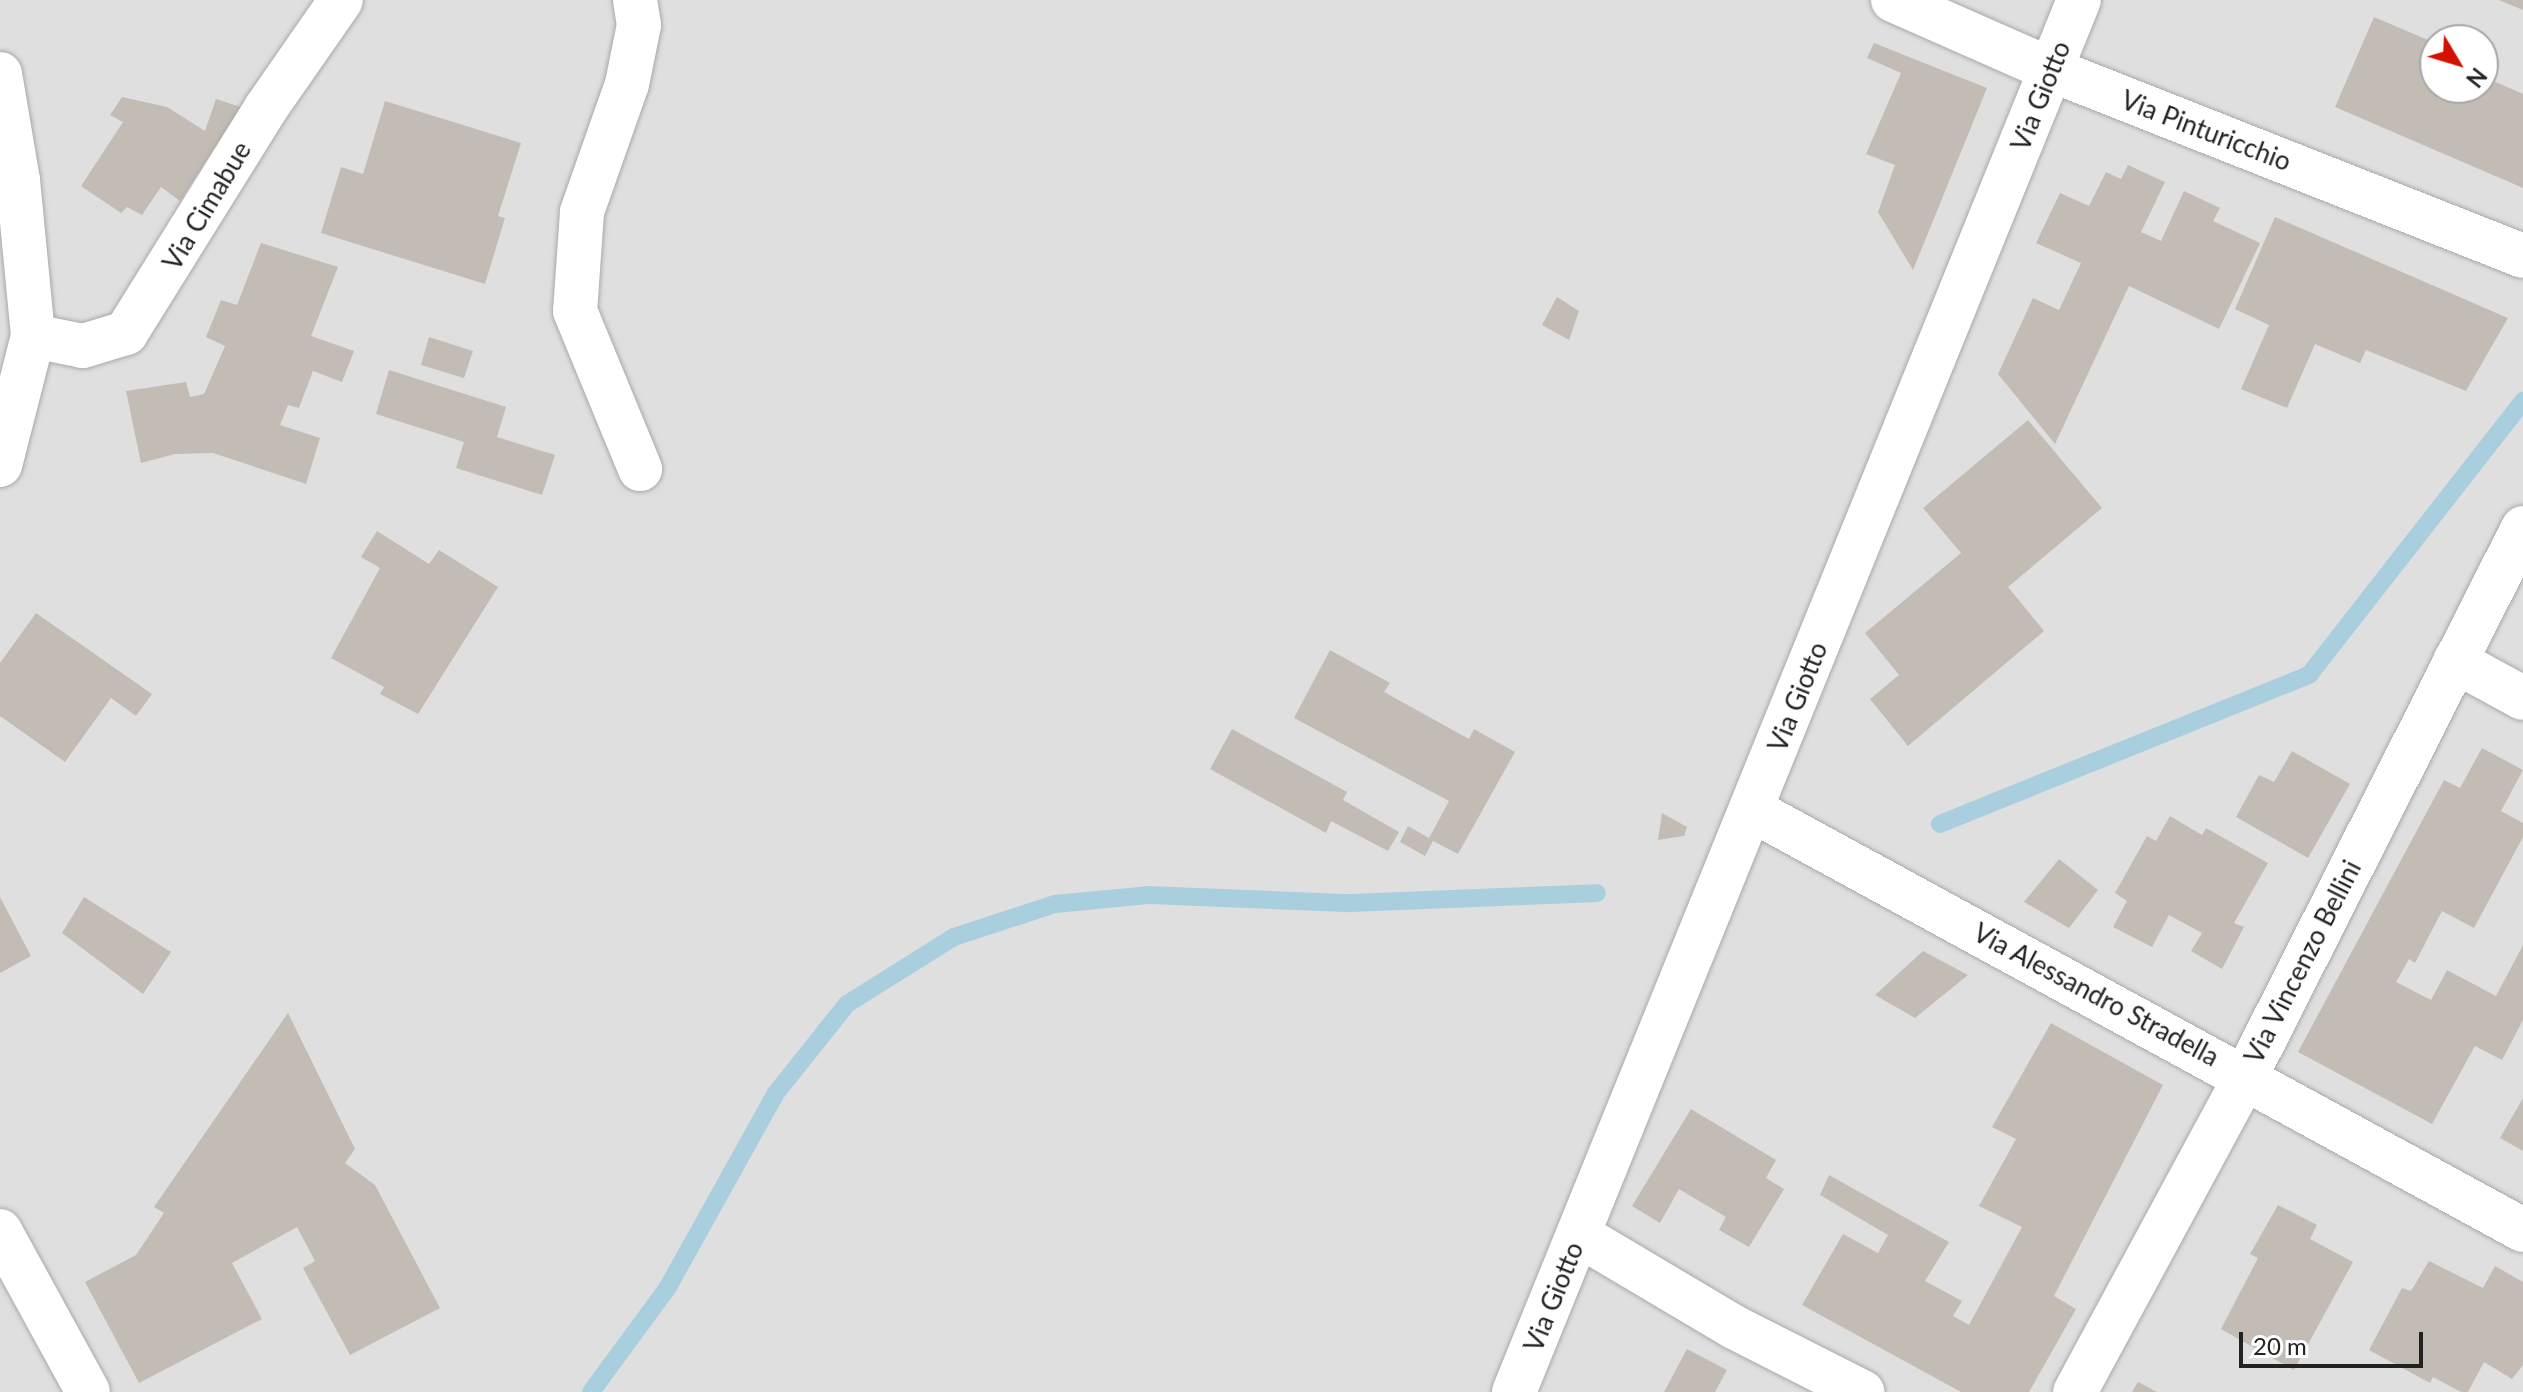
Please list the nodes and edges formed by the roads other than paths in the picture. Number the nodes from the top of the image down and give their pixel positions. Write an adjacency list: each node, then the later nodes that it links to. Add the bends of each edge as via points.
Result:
1 (341, 0): 8 (street, Via Cimabue, via 266,108 126,333 83,346)
2 (635, 0): 10 (street, via 639,25 627,84 582,212 575,311)
3 (1893, 0): 5 (street, Via Pinturicchio)
4 (2079, 0): 5 (street, Via Giotto)
5 (2052, 70): 7 (street, Via Pinturicchio); 14 (street, Via Giotto)
6 (0, 74): 8 (street, via 18,180)
7 (2523, 256)
8 (33, 336): 9 (street)
9 (0, 465)
10 (640, 469)
11 (2523, 528): 12 (street, Via Vincenzo Bellini)
12 (2455, 661): 13 (street); 15 (street, Via Vincenzo Bellini)
13 (2523, 698)
14 (1752, 810): 15 (street, Via Alessandro Stradella); 18 (street, Via Giotto)
15 (2246, 1076): 16 (street, Via Alessandro Stradella); 22 (street, Via Vincenzo Bellini)
16 (2523, 1230)
17 (0, 1231): 19 (street)
18 (1579, 1235): 20 (street, Via Giotto); 21 (street, via 1734,1327)
19 (88, 1392)
20 (1514, 1392)
21 (1862, 1392)
22 (2075, 1392)

